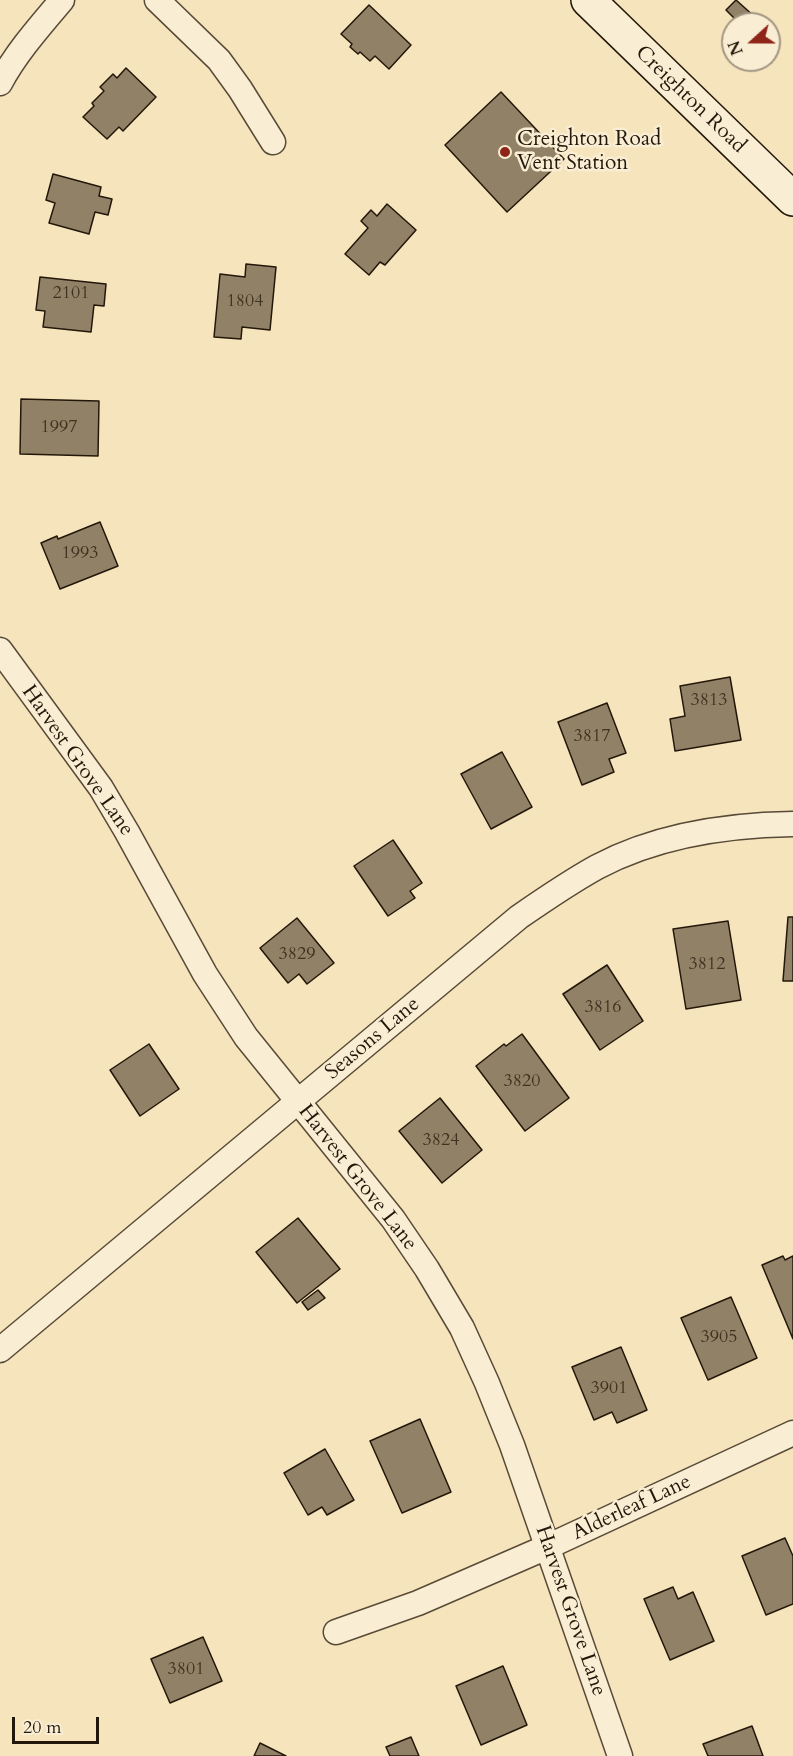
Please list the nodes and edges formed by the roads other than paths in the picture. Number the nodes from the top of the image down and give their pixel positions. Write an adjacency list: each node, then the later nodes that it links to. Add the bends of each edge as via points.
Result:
1 (62, 0): 4 (street, via 38,27)
2 (157, 0): 5 (street, via 219,60)
3 (588, 0): 6 (main road, Creighton Road)
4 (0, 83)
5 (273, 142)
6 (793, 199)
7 (0, 650): 9 (street, Harvest Grove Lane, via 101,788 211,983 246,1037)
8 (793, 824): 9 (street, Seasons Lane, via 694,833 646,846 599,866 519,917)
9 (297, 1101): 10 (street, Seasons Lane); 12 (street, Harvest Grove Lane, via 393,1219 462,1328 512,1445)
10 (0, 1350)
11 (793, 1433): 12 (street, Alderleaf Lane)
12 (548, 1547): 13 (street, Alderleaf Lane, via 418,1603); 14 (street, Harvest Grove Lane)
13 (336, 1632)
14 (620, 1756)

